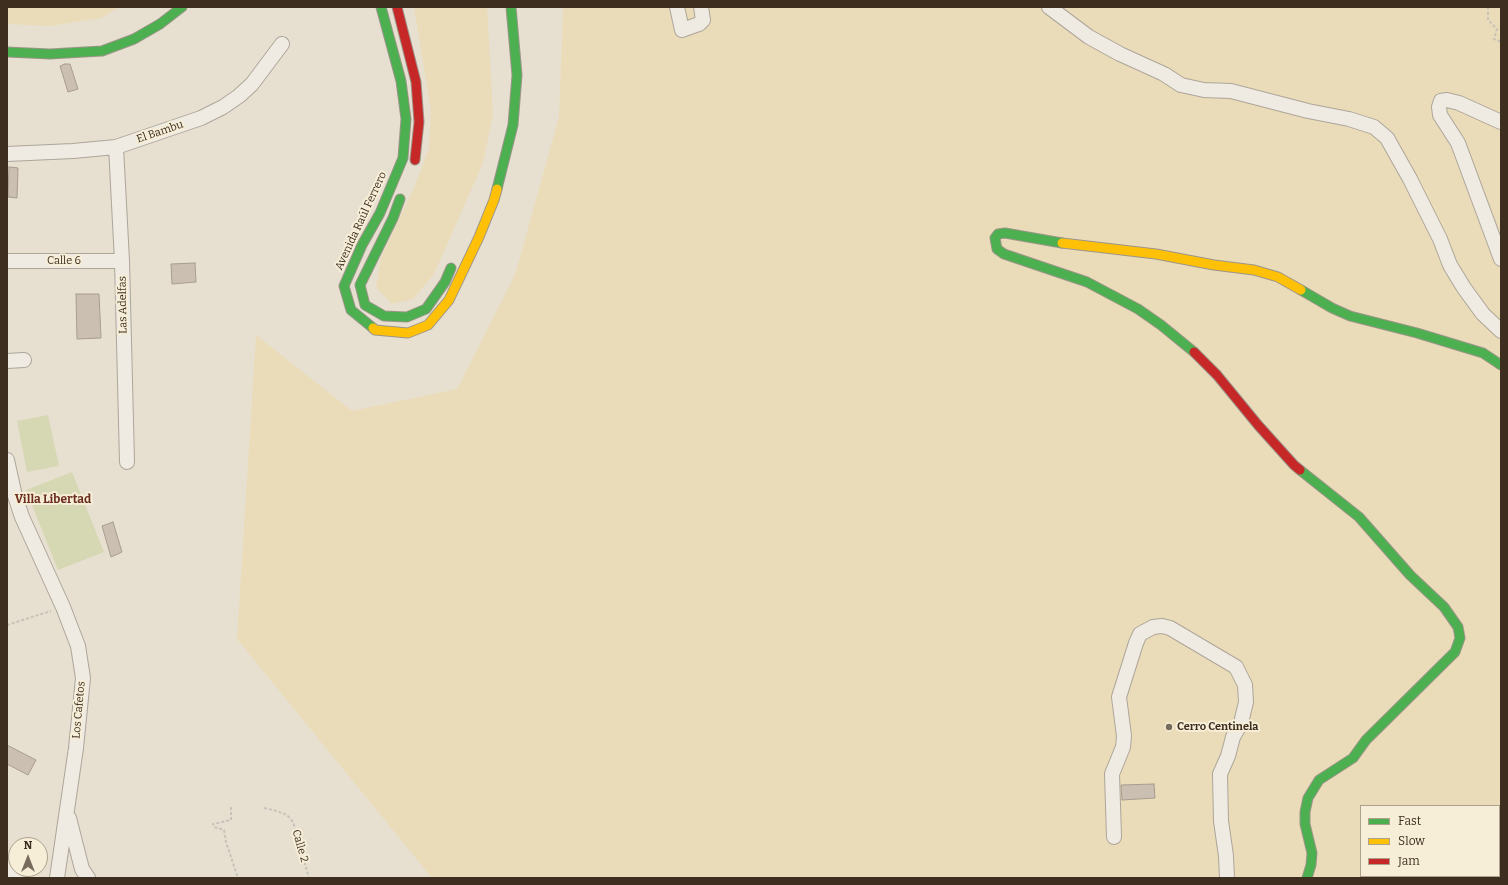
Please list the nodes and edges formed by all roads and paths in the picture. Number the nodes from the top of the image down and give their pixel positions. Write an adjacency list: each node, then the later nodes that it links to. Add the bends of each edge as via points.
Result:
1 (182, 7): 11 (street, via 140,35 102,50 50,54)
2 (381, 7): 4 (street, Avenida Raúl Ferrero, via 401,81 406,119 403,158 380,213 344,286 351,310 375,330 408,333 428,325 449,300 494,200 513,125 517,75)
3 (397, 7): 17 (street, via 416,82 420,122)
4 (511, 7)
5 (677, 7): 6 (street, via 682,30 703,20)
6 (701, 7)
7 (1049, 7): 23 (street, via 1089,37 1181,84 1204,90 1231,91 1374,127 1387,138 1410,179 1450,265 1464,288)
8 (1488, 7): 9 (path, via 1488,20 1496,29 1494,39)
9 (1501, 42)
10 (282, 44): 15 (street, El Bambu, via 252,84 223,107 201,118)
11 (7, 52)
12 (506, 99): 14 (street, via 505,122)
13 (1501, 122): 19 (street, via 1453,101 1441,101 1439,107 1440,115 1458,143)
14 (501, 136)
15 (116, 147): 16 (street, El Bambu); 21 (street, Las Adelfas)
16 (7, 154)
17 (412, 170)
18 (404, 190): 22 (street, via 360,285 365,305 384,316 407,317 426,309 445,282)
19 (1501, 259)
20 (7, 261): 21 (street, Calle 6)
21 (122, 261): 28 (street, Las Adelfas)
22 (455, 261)
23 (1501, 331)
24 (24, 360): 25 (street)
25 (7, 361)
26 (1501, 365): 42 (street, via 1483,353 1350,316 1278,278 1254,270 1005,233 998,234 995,238 997,249 1004,254 1087,282 1138,309 1187,345 1294,465 1359,517 1410,575 1444,607 1458,627 1460,638 1454,652 1366,740 1353,758 1319,780 1308,798 1305,824 1312,853)
27 (7, 460): 29 (street, Los Cafetos, via 22,517)
28 (127, 462)
29 (63, 607): 30 (path); 33 (street, Los Cafetos, via 78,646 83,678)
30 (7, 625)
31 (231, 807): 39 (path, via 231,820 213,824 214,827 224,830)
32 (264, 808): 40 (path, Calle 2, via 286,815 293,822)
33 (67, 812): 37 (street, Los Cafetos); 38 (street, via 82,869)
34 (1114, 838): 41 (street, via 1112,774 1123,747 1124,736 1119,697 1140,634 1153,627 1162,626 1170,628 1236,667 1245,685 1246,702 1241,723 1233,737 1220,774 1221,821)
35 (7, 865): 36 (street)
36 (17, 878)
37 (57, 878)
38 (88, 878)
39 (238, 878)
40 (309, 878)
41 (1227, 878)
42 (1307, 878)

